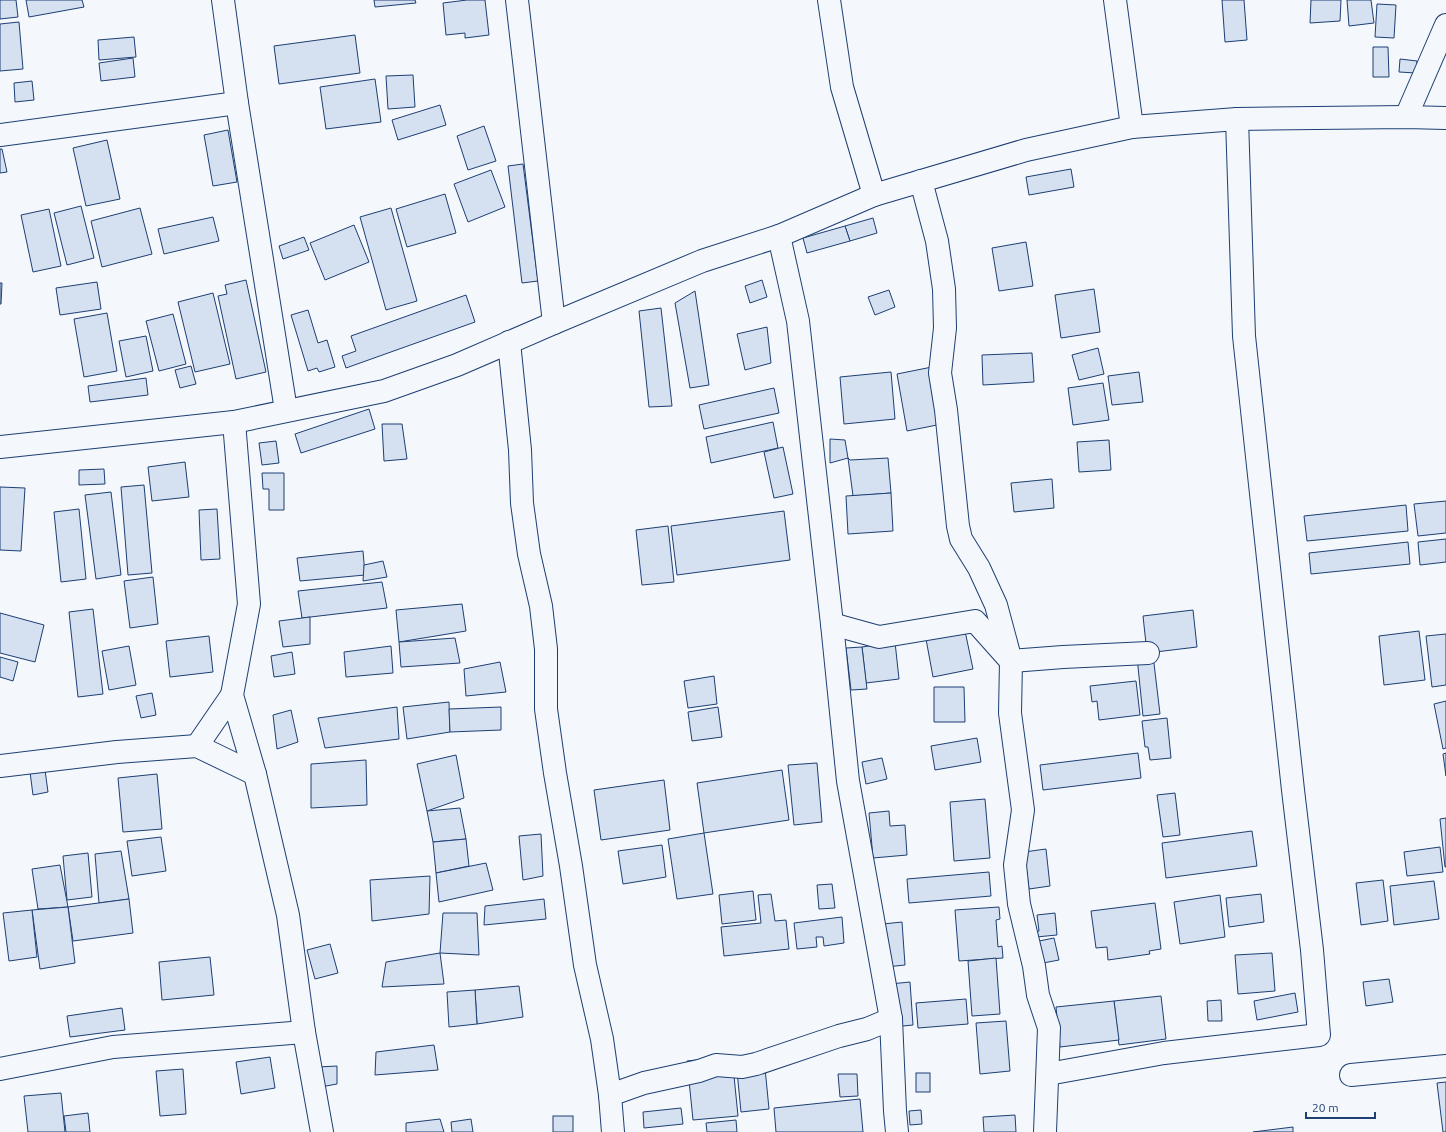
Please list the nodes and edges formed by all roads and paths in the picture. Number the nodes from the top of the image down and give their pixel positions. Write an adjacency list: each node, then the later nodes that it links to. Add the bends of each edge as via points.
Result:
1 (223, 0): 6 (street)
2 (517, 0): 15 (street)
3 (829, 0): 13 (street, via 842,87)
4 (1115, 0): 10 (street)
5 (1446, 25): 7 (street)
6 (238, 103): 11 (street); 17 (street)
7 (1406, 118): 8 (street); 9 (street)
8 (1446, 118)
9 (1237, 119): 10 (street); 31 (street, via 1244,336 1312,950 1319,1035 1164,1053)
10 (1132, 127): 12 (street, via 1026,150)
11 (0, 135)
12 (921, 181): 13 (street); 22 (street, via 938,241 944,289 945,328 940,373 958,526 961,539 979,568 996,606)
13 (874, 195): 14 (street)
14 (779, 236): 15 (street, via 702,261); 20 (street, via 798,321)
15 (554, 323): 16 (street)
16 (509, 342): 17 (street, via 457,365 384,391); 33 (street, via 520,450 522,503 529,554 541,606 546,649 546,709 585,965 602,1039)
17 (286, 410): 18 (street)
18 (234, 422): 19 (street); 23 (street, via 249,604)
19 (0, 447)
20 (832, 624): 22 (street, via 879,637 975,621); 27 (street, via 848,781)
21 (1148, 653): 22 (street)
22 (1011, 661): 31 (street, via 1010,713 1023,810 1015,865 1019,904 1034,966 1038,995 1049,1028)
23 (232, 695): 24 (street); 26 (street)
24 (197, 746): 25 (street, via 117,752); 26 (street)
25 (0, 766)
26 (255, 774): 28 (street, via 288,914)
27 (891, 1019): 33 (street, via 756,1064 742,1067 716,1065 644,1083); 36 (street)
28 (304, 1032): 30 (street, via 113,1047); 34 (street)
29 (1446, 1066): 32 (street)
30 (0, 1069)
31 (1048, 1074): 37 (street)
32 (1351, 1075)
33 (610, 1095): 35 (street)
34 (322, 1132)
35 (613, 1132)
36 (897, 1132)
37 (1045, 1132)

